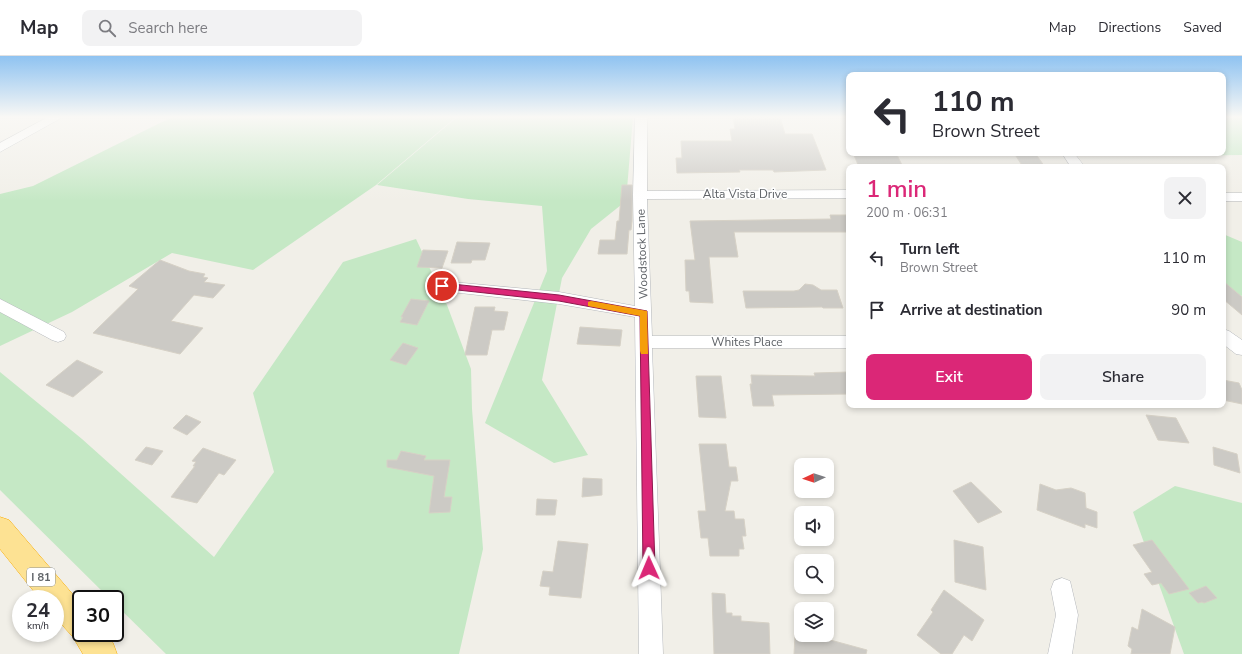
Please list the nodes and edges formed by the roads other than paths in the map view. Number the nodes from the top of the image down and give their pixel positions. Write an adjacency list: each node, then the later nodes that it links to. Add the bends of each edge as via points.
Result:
1 (641, 145): 3 (street, Woodstock Lane)
2 (846, 194): 3 (street, Alta Vista Drive)
3 (640, 195): 8 (street, Woodstock Lane)
4 (1226, 197): 5 (street)
5 (1242, 197)
6 (442, 286): 8 (street, via 559,298)
7 (0, 305): 9 (street)
8 (644, 313): 10 (street, Woodstock Lane)
9 (58, 336)
10 (644, 342): 11 (street, Whites Place); 17 (street, Woodstock Lane)
11 (846, 342)
12 (0, 529): 14 (highway, I 81)
13 (1062, 590): 18 (street, via 1067,615)
14 (72, 615)
15 (93, 642): 16 (highway)
16 (102, 654)
17 (651, 654)
18 (1060, 654)

